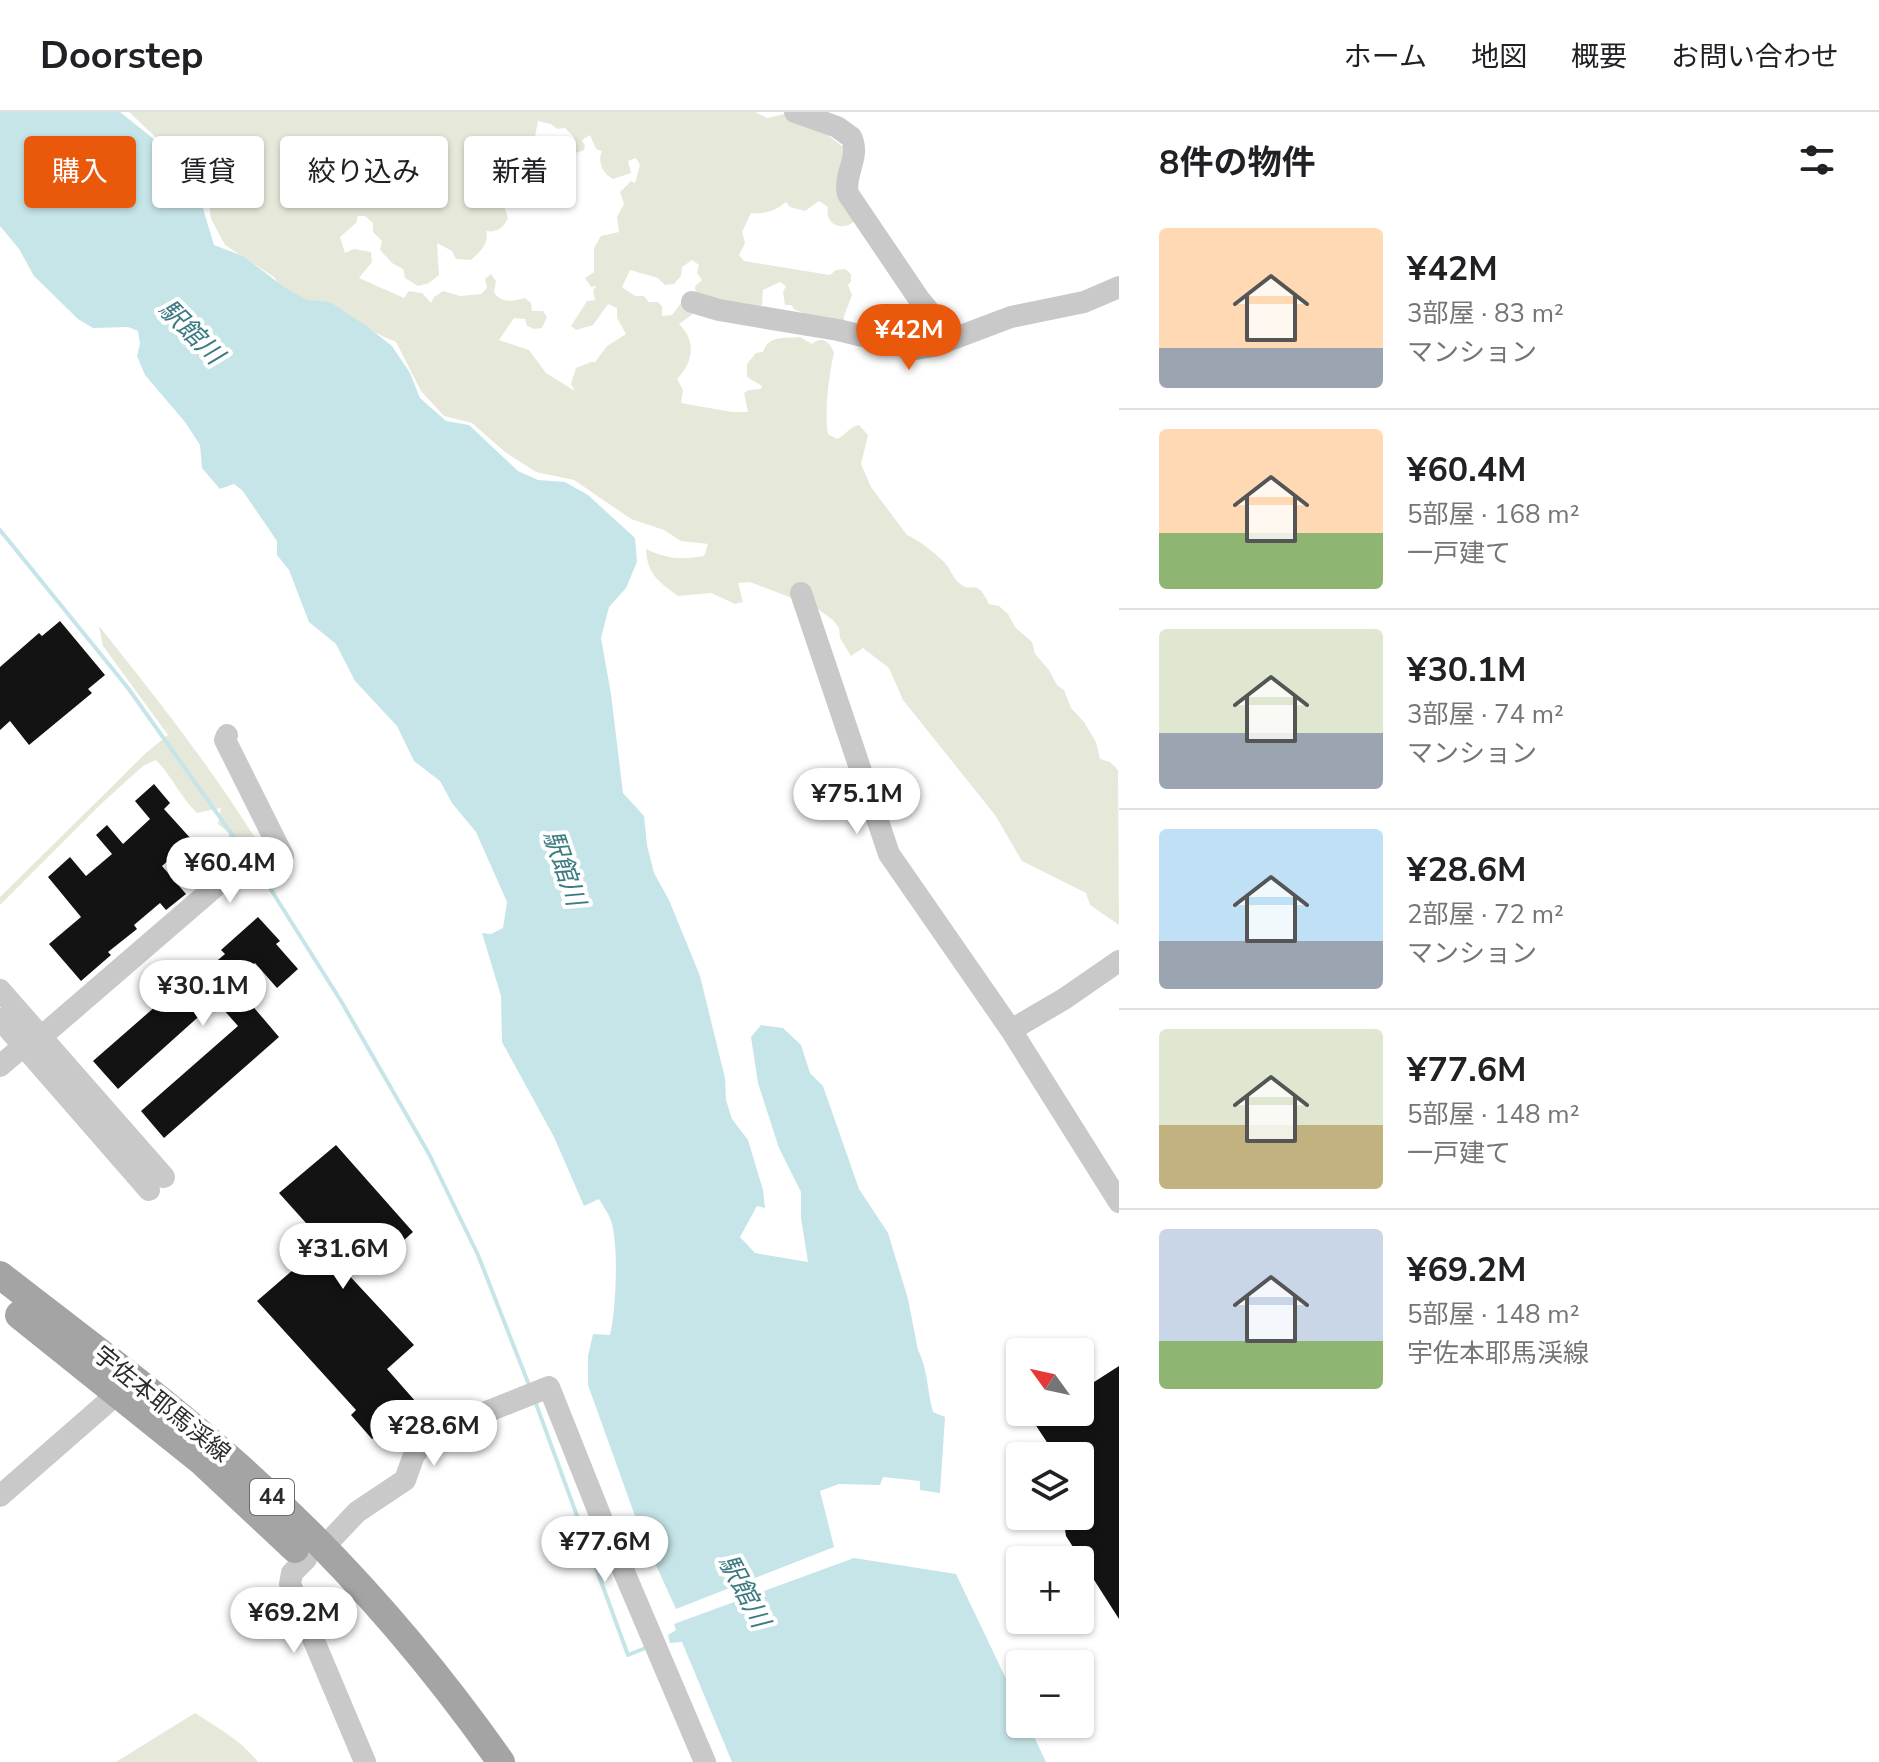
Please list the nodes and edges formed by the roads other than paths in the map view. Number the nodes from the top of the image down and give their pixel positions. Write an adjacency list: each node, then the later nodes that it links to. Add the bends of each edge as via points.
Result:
1 (795, 112): 4 (street, via 851,137 856,150 848,194)
2 (1119, 287): 4 (street)
3 (692, 302): 4 (street, via 909,348)
4 (952, 339)
5 (801, 593): 10 (street, via 889,854)
6 (227, 735): 11 (street, via 283,856 253,873 223,880)
7 (1119, 961): 10 (street)
8 (0, 990): 11 (street)
9 (0, 1019): 11 (street)
10 (1011, 1030): 14 (street)
11 (34, 1039): 12 (street); 13 (street)
12 (0, 1066)
13 (156, 1184)
14 (1119, 1202)
15 (0, 1275): 19 (main road, 宇佐本耶馬渓線 / 44, via 168,1406 268,1494)
16 (0, 1299): 17 (main road, 宇佐本耶馬渓線 / 44)
17 (118, 1393): 18 (street); 19 (main road, 宇佐本耶馬渓線 / 44)
18 (0, 1496)
19 (314, 1554): 20 (street, via 292,1573 290,1584); 21 (main road, 宇佐本耶馬渓線 / 44); 22 (main road, 宇佐本耶馬渓線 / 44, via 414,1648); 23 (street, via 357,1512 403,1483 426,1440 549,1387)
20 (365, 1762)
21 (477, 1762)
22 (501, 1762)
23 (705, 1762)

